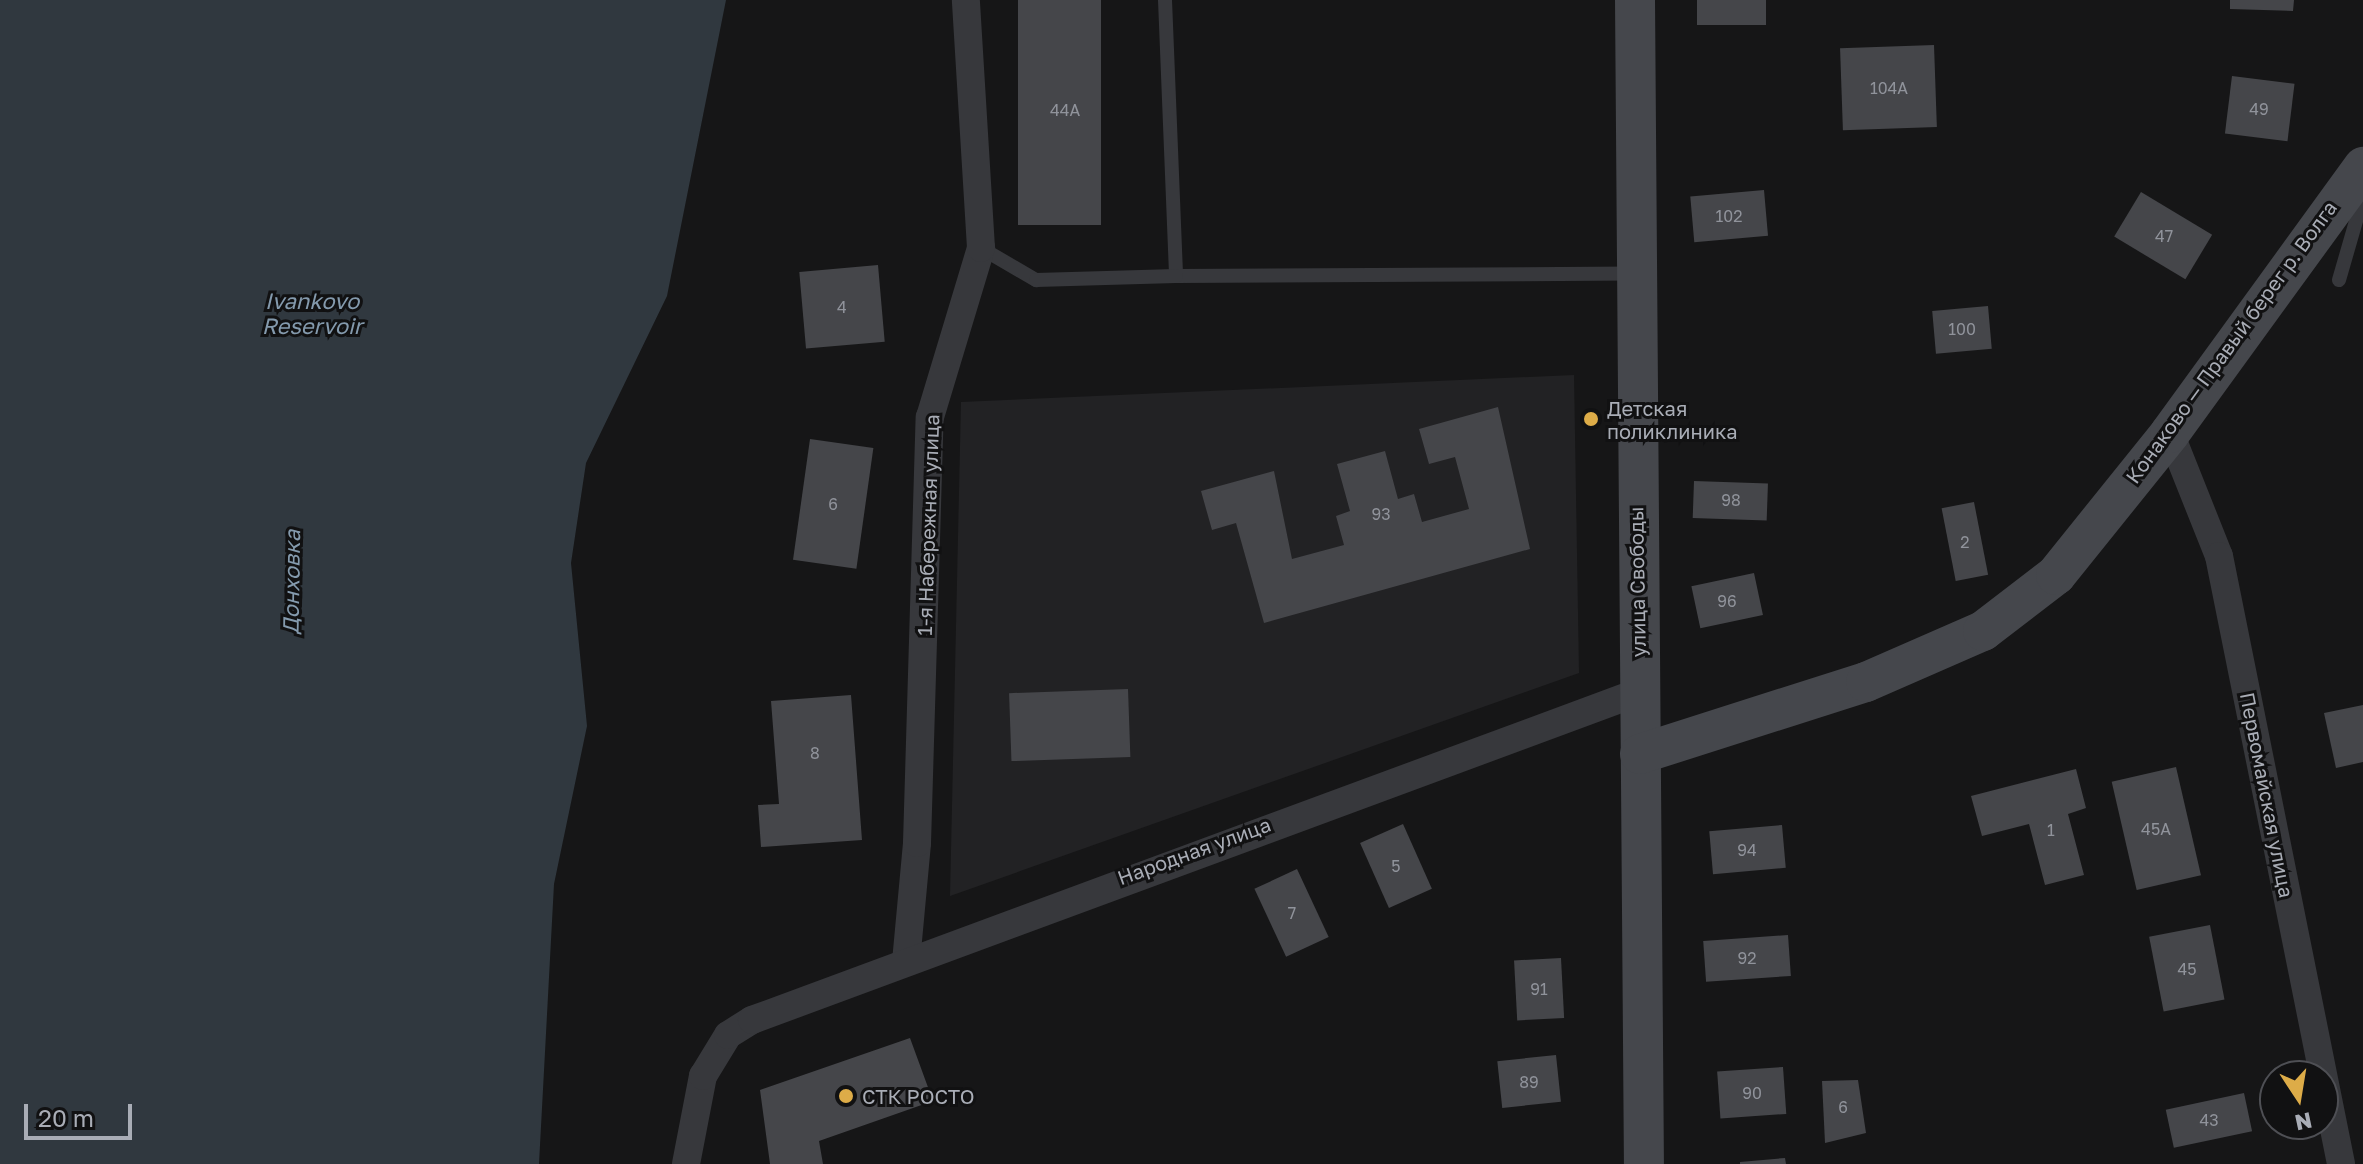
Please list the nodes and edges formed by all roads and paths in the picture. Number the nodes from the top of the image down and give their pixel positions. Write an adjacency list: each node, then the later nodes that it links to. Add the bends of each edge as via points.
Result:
1 (966, 0): 6 (street, 1-я Набережная улица)
2 (1165, 0): 8 (lane)
3 (1635, 0): 7 (main road, улица Свободы)
4 (2363, 167): 10 (main road, Конаково — Правый берег р. Волга)
5 (2363, 197): 9 (lane)
6 (981, 248): 8 (lane, via 1036,280); 13 (street, 1-я Набережная улица, via 930,417 917,843)
7 (1632, 274): 8 (lane); 11 (main road, улица Свободы)
8 (1176, 276)
9 (2339, 280)
10 (2170, 433): 12 (main road, Конаково — Правый берег р. Волга, via 2056,575 1983,631 1866,682); 16 (street, Первомайская улица, via 2219,556)
11 (1639, 692): 12 (main road, улица Свободы); 13 (street, Народная улица)
12 (1640, 754): 15 (main road, улица Свободы)
13 (906, 962): 14 (street, Народная улица, via 752,1020 728,1035 703,1076)
14 (686, 1164)
15 (1644, 1164)
16 (2341, 1164)

